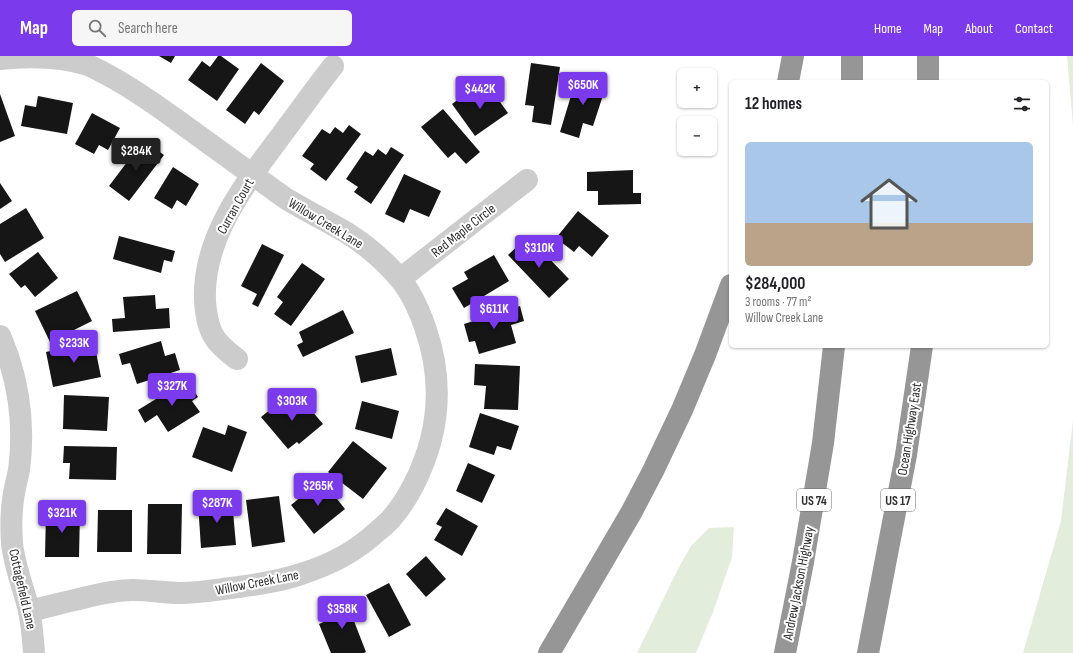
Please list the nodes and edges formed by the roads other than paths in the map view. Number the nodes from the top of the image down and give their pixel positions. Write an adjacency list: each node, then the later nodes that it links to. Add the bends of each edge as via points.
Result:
1 (793, 56): 6 (highway)
2 (852, 56): 7 (highway)
3 (928, 56): 8 (highway)
4 (0, 59): 9 (street, Willow Creek Lane, via 64,59 109,75 138,92)
5 (332, 66): 9 (street, Curran Court)
6 (788, 80)
7 (852, 80)
8 (928, 80)
9 (252, 175): 11 (street, Willow Creek Lane, via 304,210 366,246); 16 (street, Curran Court, via 224,220 213,246 205,290 210,328 216,340)
10 (527, 180): 11 (street, Red Maple Circle)
11 (400, 279): 17 (street, Willow Creek Lane, via 420,313 430,342 436,368 436,421 430,446 407,497 390,520 369,539 345,556 324,566 273,582 203,592 115,591)
12 (729, 291): 19 (highway, via 682,410 653,471)
13 (0, 336): 17 (street, Cottagefield Lane, via 12,366 21,419 21,444 11,522 12,544)
14 (834, 348): 20 (highway, Andrew Jackson Highway / US 74, via 823,443)
15 (922, 348): 21 (highway, Ocean Highway East / US 17, via 906,455)
16 (237, 359)
17 (29, 611): 18 (street, Cottagefield Lane)
18 (34, 653)
19 (549, 653)
20 (785, 653)
21 (868, 653)

